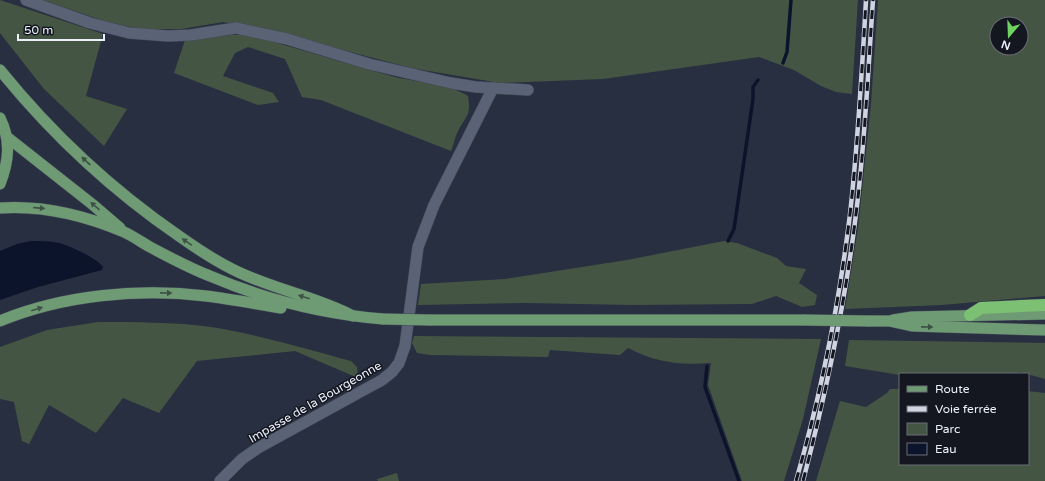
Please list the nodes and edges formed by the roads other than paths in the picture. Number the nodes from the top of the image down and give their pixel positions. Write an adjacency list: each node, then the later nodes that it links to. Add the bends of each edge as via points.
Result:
1 (26, 0): 3 (street, via 97,25 129,33 191,35 236,28 287,39 346,58 411,74 451,83)
2 (0, 70): 13 (main road, one-way to 2, via 338,308 268,285 232,269 164,225 124,195 82,157)
3 (492, 88): 4 (street); 18 (street, Impasse de la Bourgeonne, via 434,205 418,246 405,346 399,363 382,380 258,448 242,459)
4 (528, 90)
5 (0, 118): 6 (main road)
6 (7, 137): 7 (main road, via 8,154); 9 (main road, one-way to 6)
7 (0, 184)
8 (0, 208): 9 (main road, one-way to 9, via 46,209 81,217)
9 (124, 232): 11 (main road, via 178,261 236,287)
10 (1045, 305): 14 (highway, via 980,308)
11 (320, 311): 13 (main road); 15 (main road, one-way to 11, via 46,306 111,295 143,293 206,296 289,310)
12 (1045, 314): 14 (main road)
13 (353, 316): 16 (main road, bridge, via 429,320)
14 (970, 316): 16 (main road, via 912,317)
15 (0, 321)
16 (889, 321): 17 (main road, one-way to 17, via 912,326)
17 (1045, 330)
18 (220, 481)

